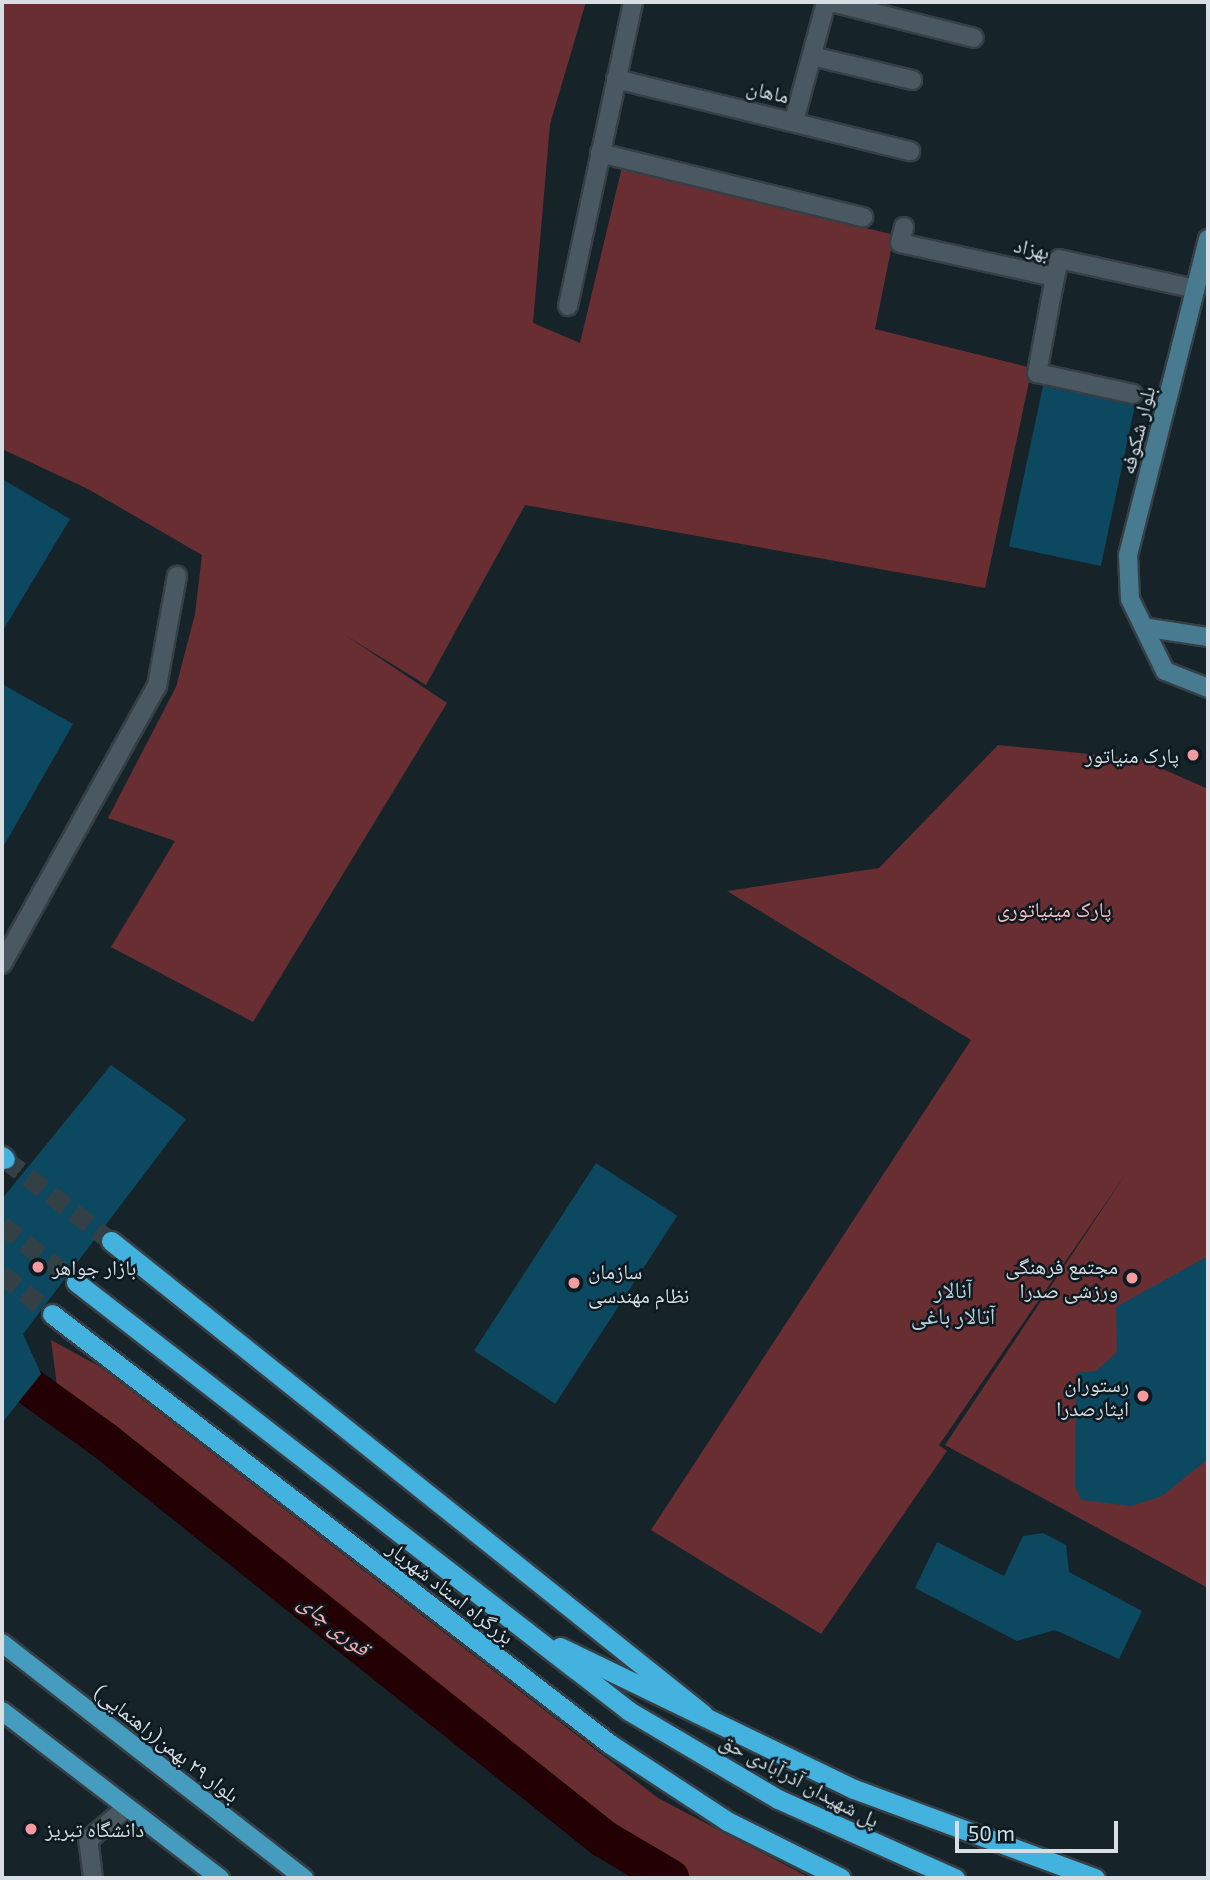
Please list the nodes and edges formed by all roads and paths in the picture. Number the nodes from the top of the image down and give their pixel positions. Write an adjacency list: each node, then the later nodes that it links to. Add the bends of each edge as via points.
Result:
1 (633, 2): 6 (street)
2 (826, 2): 5 (street)
3 (831, 2): 4 (street)
4 (974, 38)
5 (811, 56): 7 (street); 8 (street)
6 (616, 79): 8 (street, ماهان); 10 (street)
7 (912, 80)
8 (794, 121): 9 (street, ماهان)
9 (909, 151)
10 (600, 153): 11 (street); 16 (street)
11 (863, 217)
12 (904, 227): 14 (street, بهزاد, via 900,243)
13 (1208, 239): 15 (main road, بلوار شکوفه)
14 (1055, 277): 15 (street, بهزاد, via 1059,259); 17 (street, via 1037,373)
15 (1196, 289): 19 (main road, بلوار شکوفه, via 1128,555 1130,599)
16 (568, 306)
17 (1133, 394)
18 (177, 576): 22 (street, via 157,687)
19 (1149, 628): 20 (main road); 21 (main road, بلوار شکوفه, via 1165,671)
20 (1208, 637)
21 (1208, 688)
22 (2, 964)
23 (111, 1241): 30 (highway)
24 (76, 1282): 26 (highway, بزرگراه استاد شهریار)
25 (52, 1314): 35 (highway, بزرگراه استاد شهریار, via 610,1744 727,1821)
26 (527, 1632): 29 (highway, بزرگراه استاد شهریار); 30 (highway)
27 (2, 1643): 34 (main road, بلوار ٢٩ بهمن(راهنمایی))
28 (2, 1711): 31 (main road)
29 (629, 1711): 36 (highway, پل شهیدان آذرآبادی حق, via 778,1799)
30 (703, 1714): 37 (highway, via 854,1789)
31 (127, 1808): 32 (street, via 88,1840); 33 (main road)
32 (93, 1878)
33 (220, 1878)
34 (304, 1878)
35 (841, 1878)
36 (955, 1878)
37 (1095, 1878)

